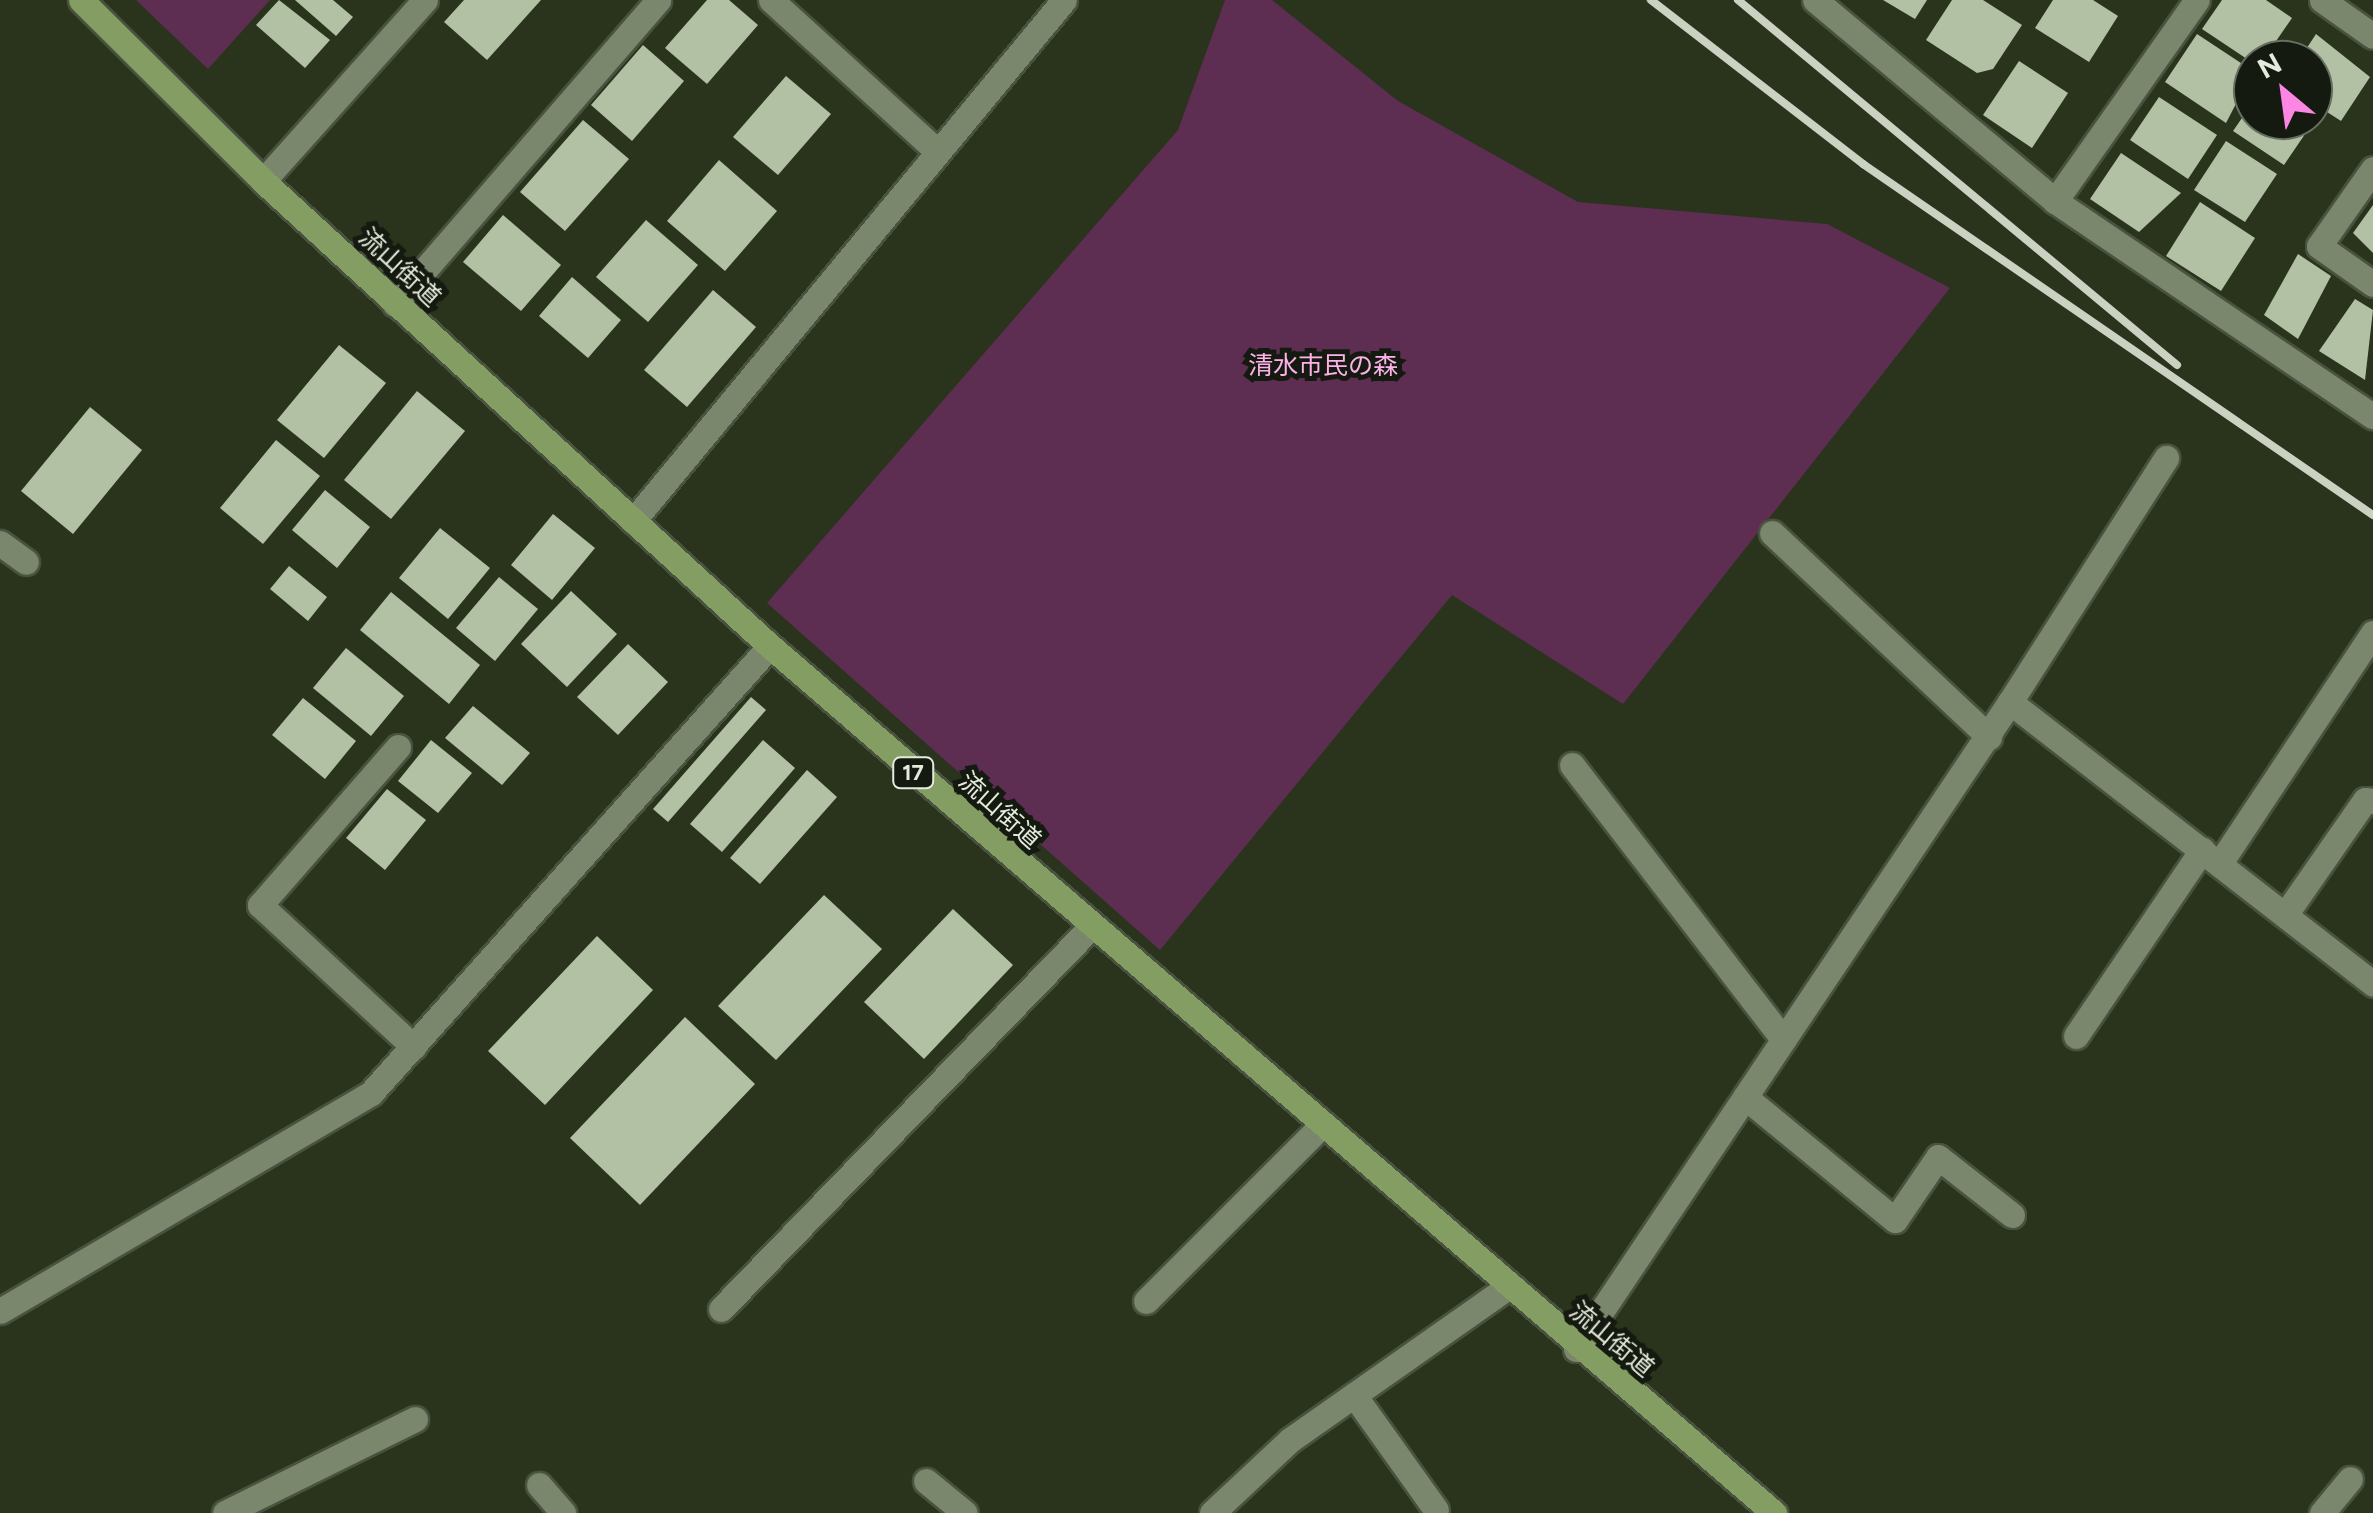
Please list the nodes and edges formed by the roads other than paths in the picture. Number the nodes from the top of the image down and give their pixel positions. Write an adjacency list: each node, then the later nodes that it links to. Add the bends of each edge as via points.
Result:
1 (81, 0): 12 (main road, 流山街道 / 17)
2 (425, 0): 12 (lane)
3 (658, 0): 15 (lane)
4 (771, 0): 10 (lane)
5 (1064, 0): 10 (lane)
6 (1814, 0): 13 (lane)
7 (2197, 0): 13 (lane)
8 (2322, 0): 9 (lane)
9 (2373, 36)
10 (936, 150): 18 (lane)
11 (2373, 169): 14 (lane, via 2319,246)
12 (263, 181): 15 (main road, 流山街道 / 17)
13 (2055, 201): 16 (lane)
14 (2373, 284)
15 (395, 304): 18 (main road, 流山街道 / 17)
16 (2373, 416)
17 (2166, 458): 24 (lane)
18 (633, 521): 23 (main road, 流山街道 / 17)
19 (1772, 533): 25 (lane)
20 (0, 543): 21 (lane)
21 (26, 562)
22 (2373, 633): 29 (lane)
23 (770, 646): 31 (main road, 流山街道 / 17); 35 (lane)
24 (2010, 702): 25 (lane); 29 (lane)
25 (1989, 737): 34 (lane)
26 (398, 747): 35 (lane, via 260,905)
27 (1572, 765): 34 (lane)
28 (2373, 801): 30 (lane, via 2365,800)
29 (2211, 857): 30 (lane); 33 (lane)
30 (2285, 915): 32 (lane)
31 (1089, 929): 37 (main road, 流山街道 / 17); 41 (lane)
32 (2373, 984)
33 (2076, 1036)
34 (1783, 1039): 36 (lane)
35 (414, 1047): 42 (lane, via 371,1094)
36 (1746, 1097): 38 (lane, via 1895,1220 1938,1156); 43 (lane)
37 (1319, 1128): 39 (main road, 流山街道 / 17); 40 (lane)
38 (2012, 1216)
39 (1506, 1288): 43 (main road, 流山街道 / 17); 44 (lane)
40 (1146, 1301)
41 (721, 1309)
42 (0, 1311)
43 (1576, 1349): 54 (main road, 流山街道 / 17)
44 (1354, 1395): 49 (lane); 53 (lane)
45 (415, 1418): 50 (lane)
46 (2350, 1479): 55 (lane)
47 (926, 1481): 52 (lane)
48 (540, 1485): 51 (lane)
49 (1436, 1510)
50 (225, 1513)
51 (563, 1513)
52 (965, 1513)
53 (1212, 1513)
54 (1774, 1513)
55 (2322, 1513)

